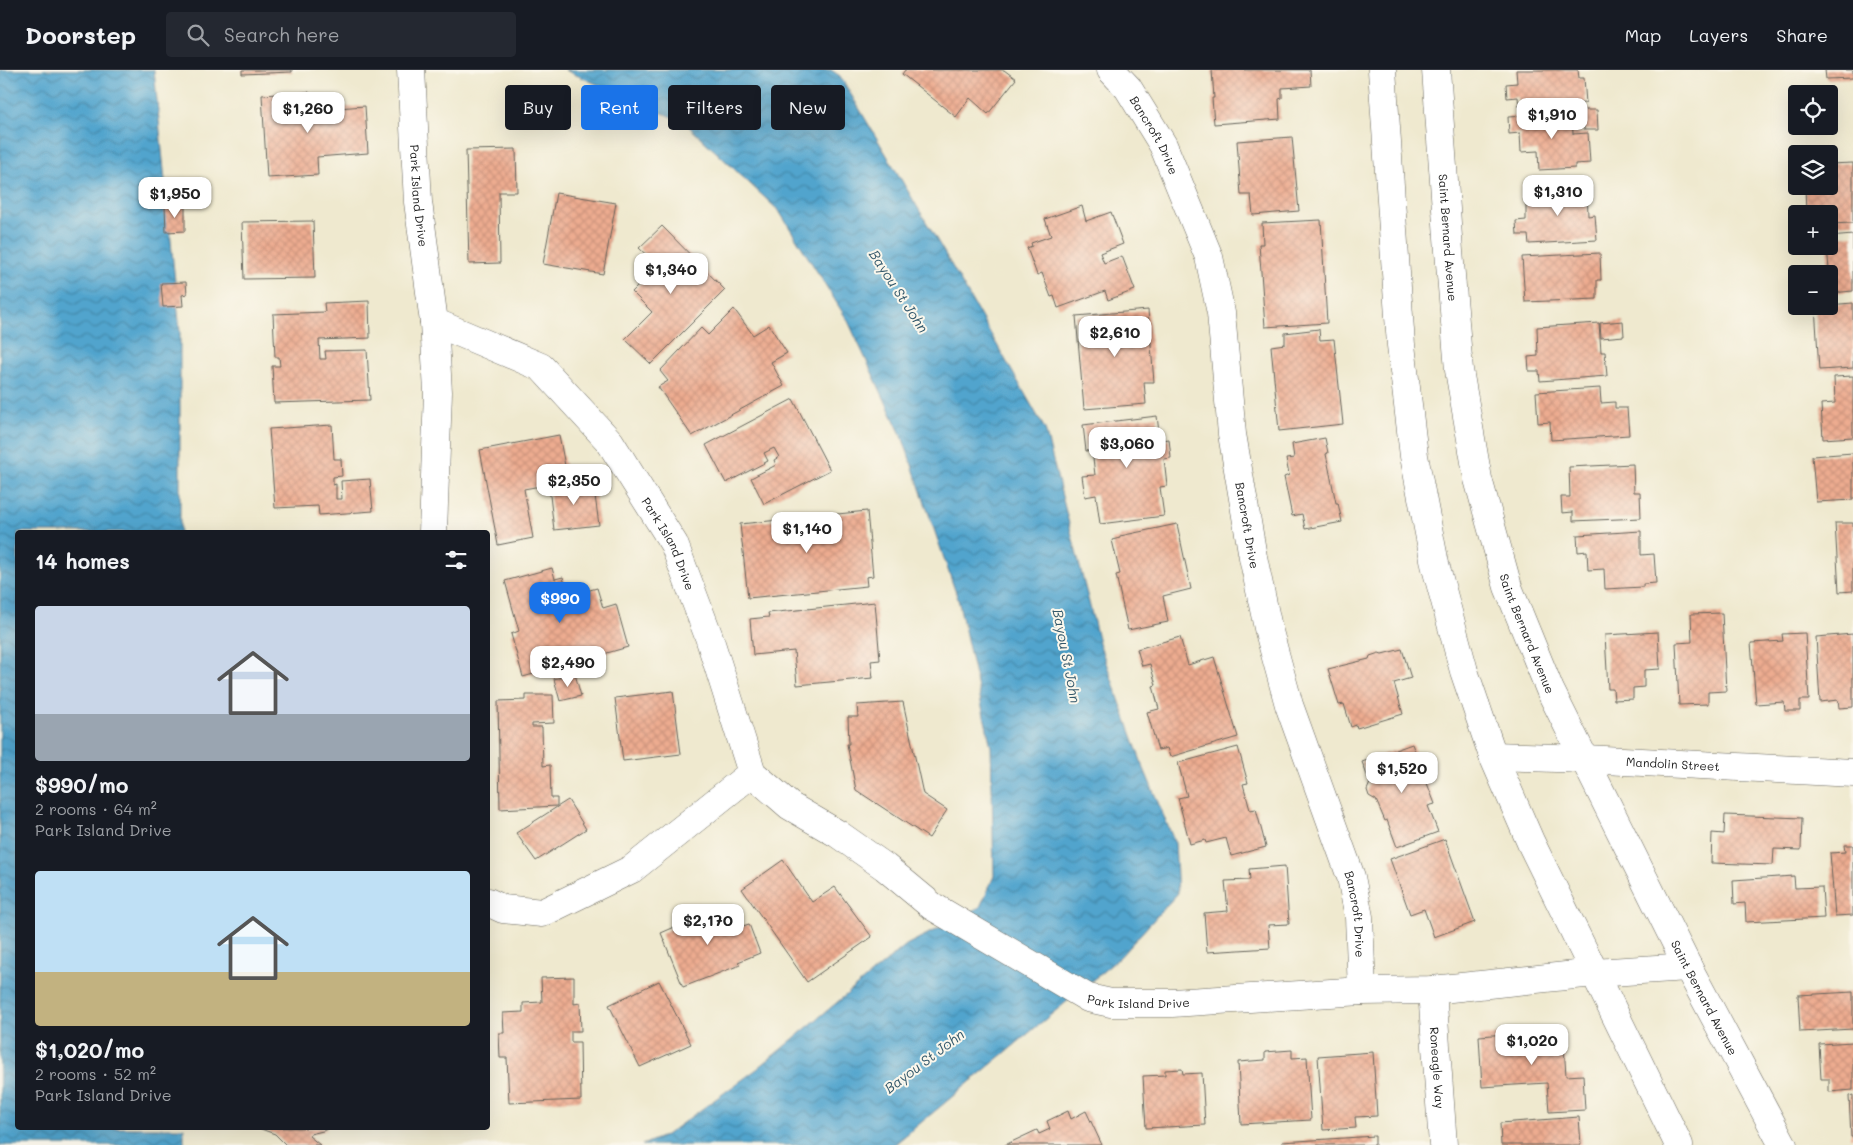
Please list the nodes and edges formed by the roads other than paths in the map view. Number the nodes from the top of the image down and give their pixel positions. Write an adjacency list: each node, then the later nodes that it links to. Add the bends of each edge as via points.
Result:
1 (410, 70): 5 (street, Park Island Drive, via 418,202)
2 (1111, 70): 15 (street, Bancroft Drive, via 1128,88 1163,145 1209,257 1220,313 1232,434 1268,628 1289,705 1351,877 1359,917)
3 (1382, 70): 7 (street, via 1401,345 1414,456 1440,582 1464,671)
4 (1436, 70): 8 (street, Saint Bernard Avenue, via 1459,370 1478,479 1508,586 1550,690)
5 (434, 322): 6 (street, Park Island Drive, via 438,392); 9 (street, Park Island Drive, via 541,367 610,442 674,544 709,637)
6 (433, 530)
7 (1493, 756): 8 (street, Mandolin Street); 13 (street)
8 (1585, 759): 10 (street, Mandolin Street); 12 (street, Saint Bernard Avenue)
9 (752, 773): 11 (street, via 632,869 542,913 503,909); 15 (street, Park Island Drive, via 790,806 885,867 932,906 1088,998 1111,1003 1172,1002)
10 (1853, 773)
11 (490, 903)
12 (1688, 967): 13 (street, Park Island Drive); 18 (street, Saint Bernard Avenue)
13 (1594, 974): 14 (street, Park Island Drive); 17 (street)
14 (1432, 990): 15 (street, Park Island Drive); 16 (street, Roneagle Way)
15 (1362, 991)
16 (1443, 1145)
17 (1679, 1145)
18 (1783, 1145)

